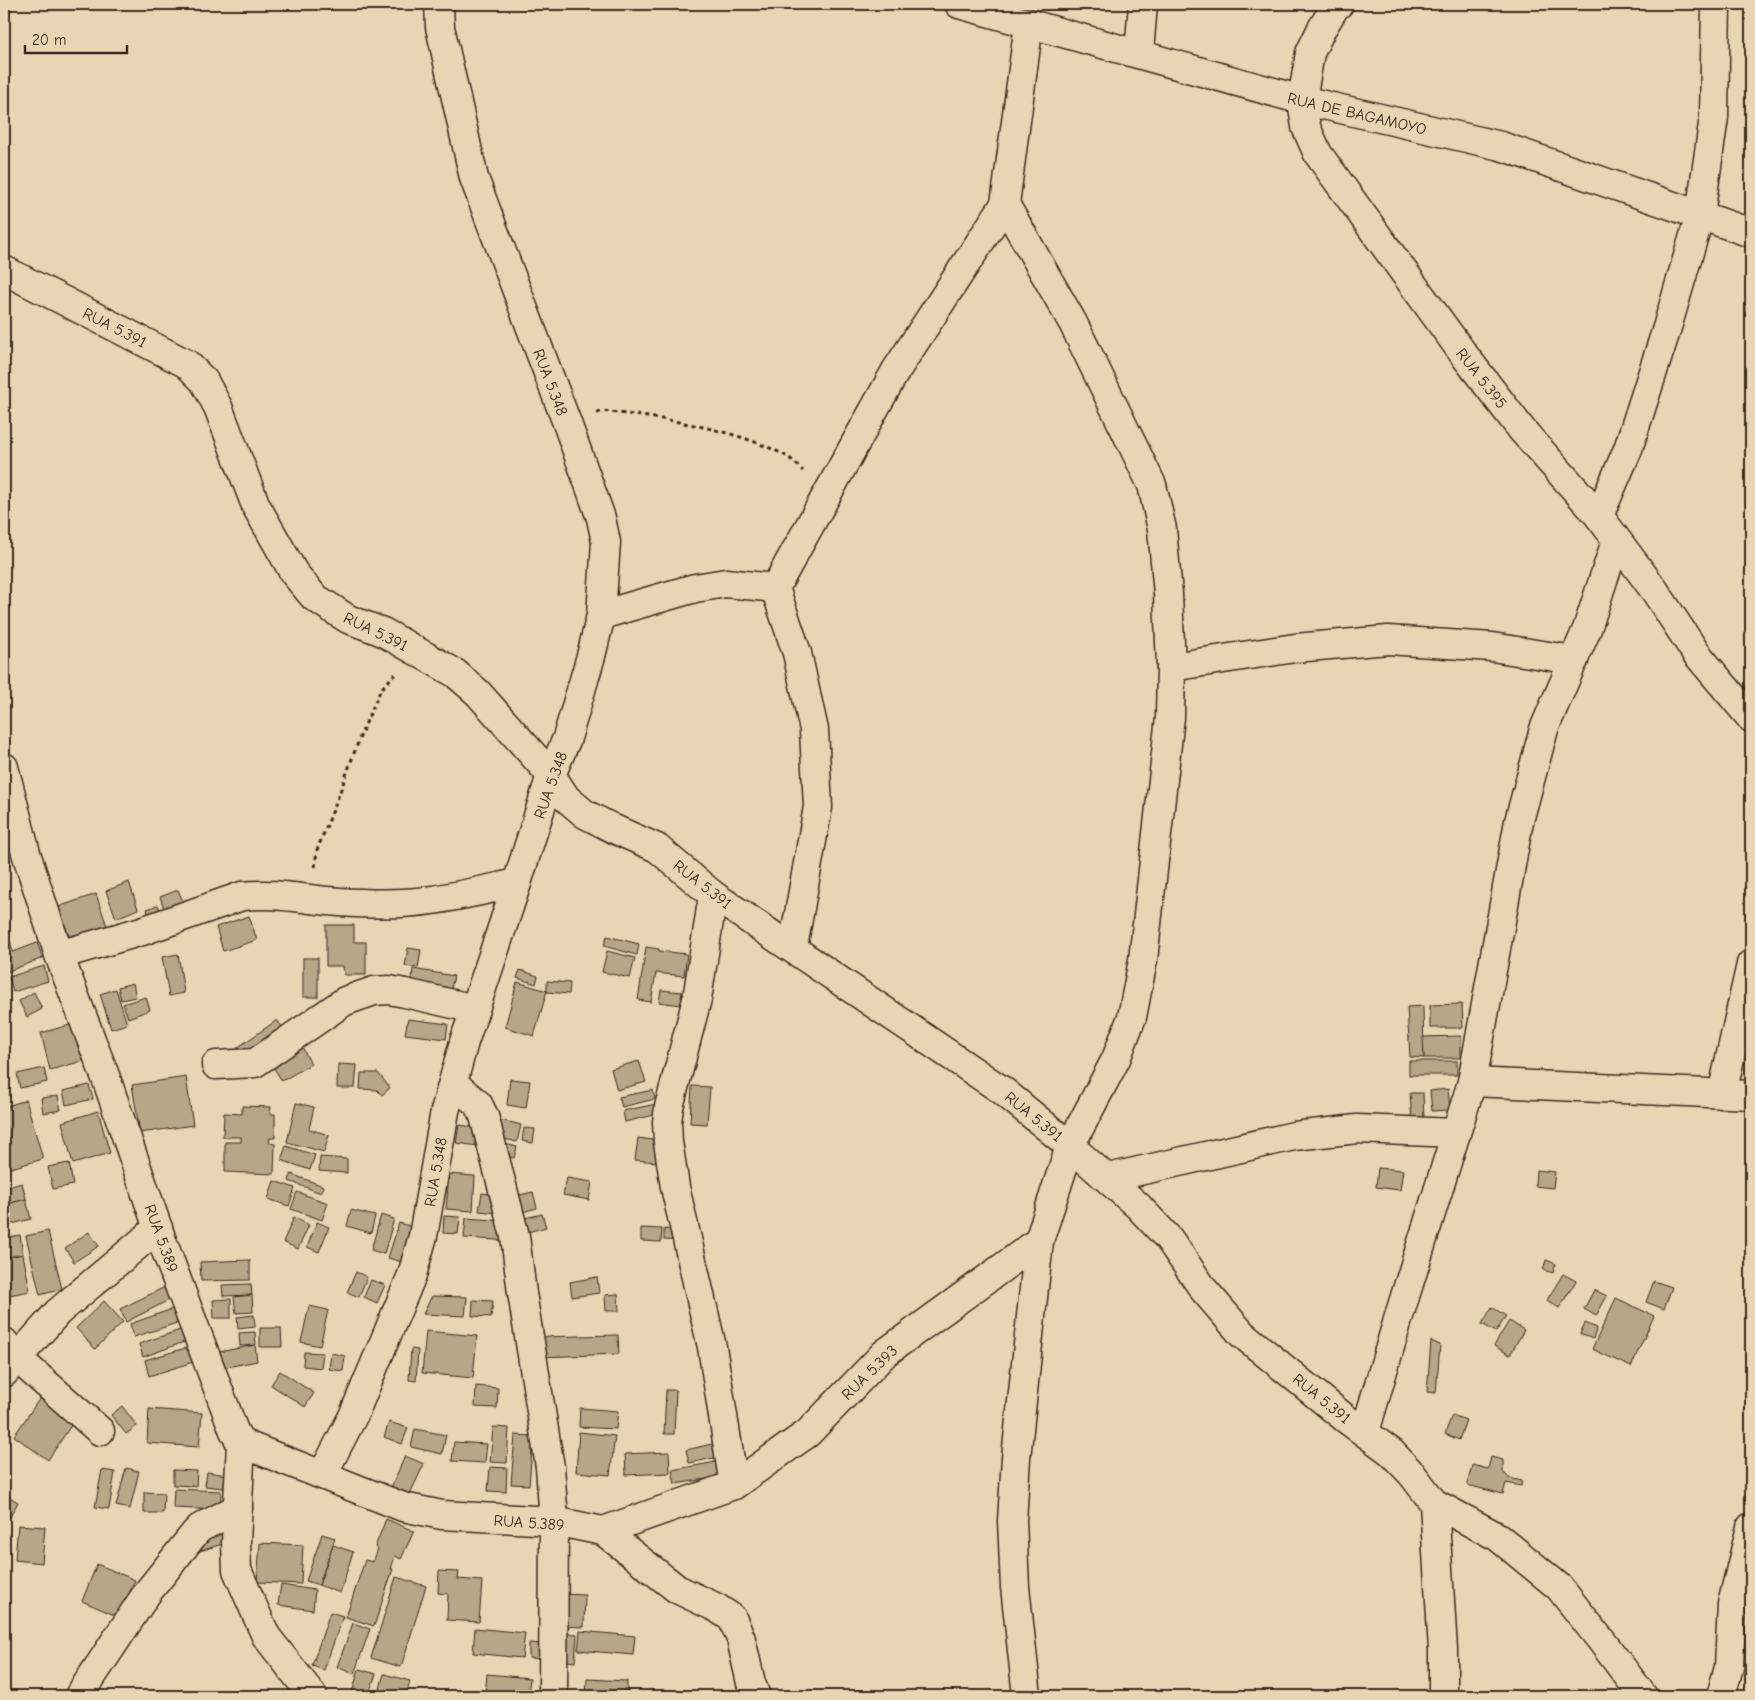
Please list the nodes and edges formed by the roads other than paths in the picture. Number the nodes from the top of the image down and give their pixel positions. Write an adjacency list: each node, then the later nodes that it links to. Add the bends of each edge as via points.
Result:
1 (439, 4): 16 (street, RUA 5.348, via 440,27 474,178 601,518 606,542)
2 (959, 4): 6 (street, RUA DE BAGAMOYO)
3 (1143, 4): 7 (street)
4 (1716, 4): 10 (street, via 1714,117)
5 (1337, 5): 8 (street, RUA 5.395, via 1320,30 1310,54)
6 (1029, 23): 7 (street, RUA DE BAGAMOYO); 9 (street)
7 (1139, 53): 8 (street, RUA DE BAGAMOYO)
8 (1302, 100): 10 (street, RUA DE BAGAMOYO, via 1500,146); 13 (street, RUA 5.395, via 1306,126 1318,154 1522,430)
9 (1005, 204): 15 (street, via 895,372); 18 (street, via 1073,323 1152,486 1162,529)
10 (1700, 215): 11 (street, RUA DE BAGAMOYO); 13 (street, via 1628,449)
11 (1751, 233)
12 (4, 270): 21 (street, RUA 5.391, via 187,364 204,381 213,398 256,506 294,573 314,597 348,620 383,632 455,674 478,693)
13 (1599, 516): 14 (street, RUA 5.395)
14 (1616, 541): 17 (street); 19 (street, RUA 5.395, via 1655,591 1696,653)
15 (775, 588): 16 (street, via 726,583 695,588); 24 (street, via 797,653 814,730 816,759 818,807)
16 (601, 615): 21 (street, RUA 5.348, via 567,738)
17 (1574, 660): 18 (street, via 1492,647 1388,640 1295,648); 29 (street, via 1544,729 1519,821)
18 (1171, 667): 34 (street, via 1170,717 1144,960 1132,1016 1116,1059)
19 (1751, 718)
20 (4, 767): 25 (street, RUA 5.389, via 26,853)
21 (551, 775): 22 (street, RUA 5.348); 23 (street, RUA 5.391, via 566,798 585,814 657,848)
22 (517, 882): 25 (street, via 430,901 399,903 340,902 258,894 242,896 142,931); 27 (street, RUA 5.348)
23 (713, 895): 24 (street, RUA 5.391); 43 (street, via 697,998 669,1107 667,1128 675,1187 712,1347)
24 (793, 947): 34 (street, RUA 5.391, via 1003,1091)
25 (59, 955): 36 (street, RUA 5.389)
26 (1751, 964): 31 (street)
27 (475, 1009): 28 (street, via 405,993 374,991 345,1001 255,1063); 30 (street, RUA 5.348)
28 (216, 1065)
29 (1472, 1082): 31 (street); 33 (street)
30 (453, 1083): 42 (street, RUA 5.348, via 423,1236 412,1275 354,1414); 46 (street, via 478,1104 484,1116 515,1236 550,1468)
31 (1722, 1094): 32 (street)
32 (1751, 1096)
33 (1456, 1133): 35 (street, via 1357,1130 1294,1136); 40 (street)
34 (1070, 1146): 35 (street, RUA 5.391); 37 (street)
35 (1108, 1178): 40 (street, RUA 5.391, via 1169,1239 1204,1290 1242,1334)
36 (158, 1228): 38 (street); 41 (street, RUA 5.389)
37 (1039, 1241): 43 (street, RUA 5.393, via 885,1353 808,1433); 56 (street, via 1012,1521 1015,1587)
38 (8, 1358): 39 (street)
39 (100, 1431)
40 (1365, 1432): 44 (street, RUA 5.391, via 1392,1452)
41 (241, 1443): 42 (street); 45 (street, RUA 5.389)
42 (323, 1474): 46 (street, RUA 5.389, via 403,1507 442,1515)
43 (734, 1485): 48 (street, RUA 5.393)
44 (1434, 1503): 57 (street); 58 (street, via 1498,1537 1559,1587)
45 (238, 1508): 51 (street, via 194,1533 147,1593); 52 (street, RUA 5.389, via 237,1570 244,1588 266,1636)
46 (554, 1521): 48 (street, RUA 5.389); 53 (street)
47 (1751, 1527): 50 (street, via 1732,1604)
48 (603, 1531): 49 (street, RUA 5.389, via 677,1589 732,1618)
49 (741, 1639): 54 (street); 55 (street)
50 (1741, 1640): 59 (street)
51 (79, 1696)
52 (313, 1696)
53 (553, 1696)
54 (735, 1696)
55 (756, 1696)
56 (1027, 1696)
57 (1443, 1696)
58 (1643, 1696)
59 (1721, 1696)

